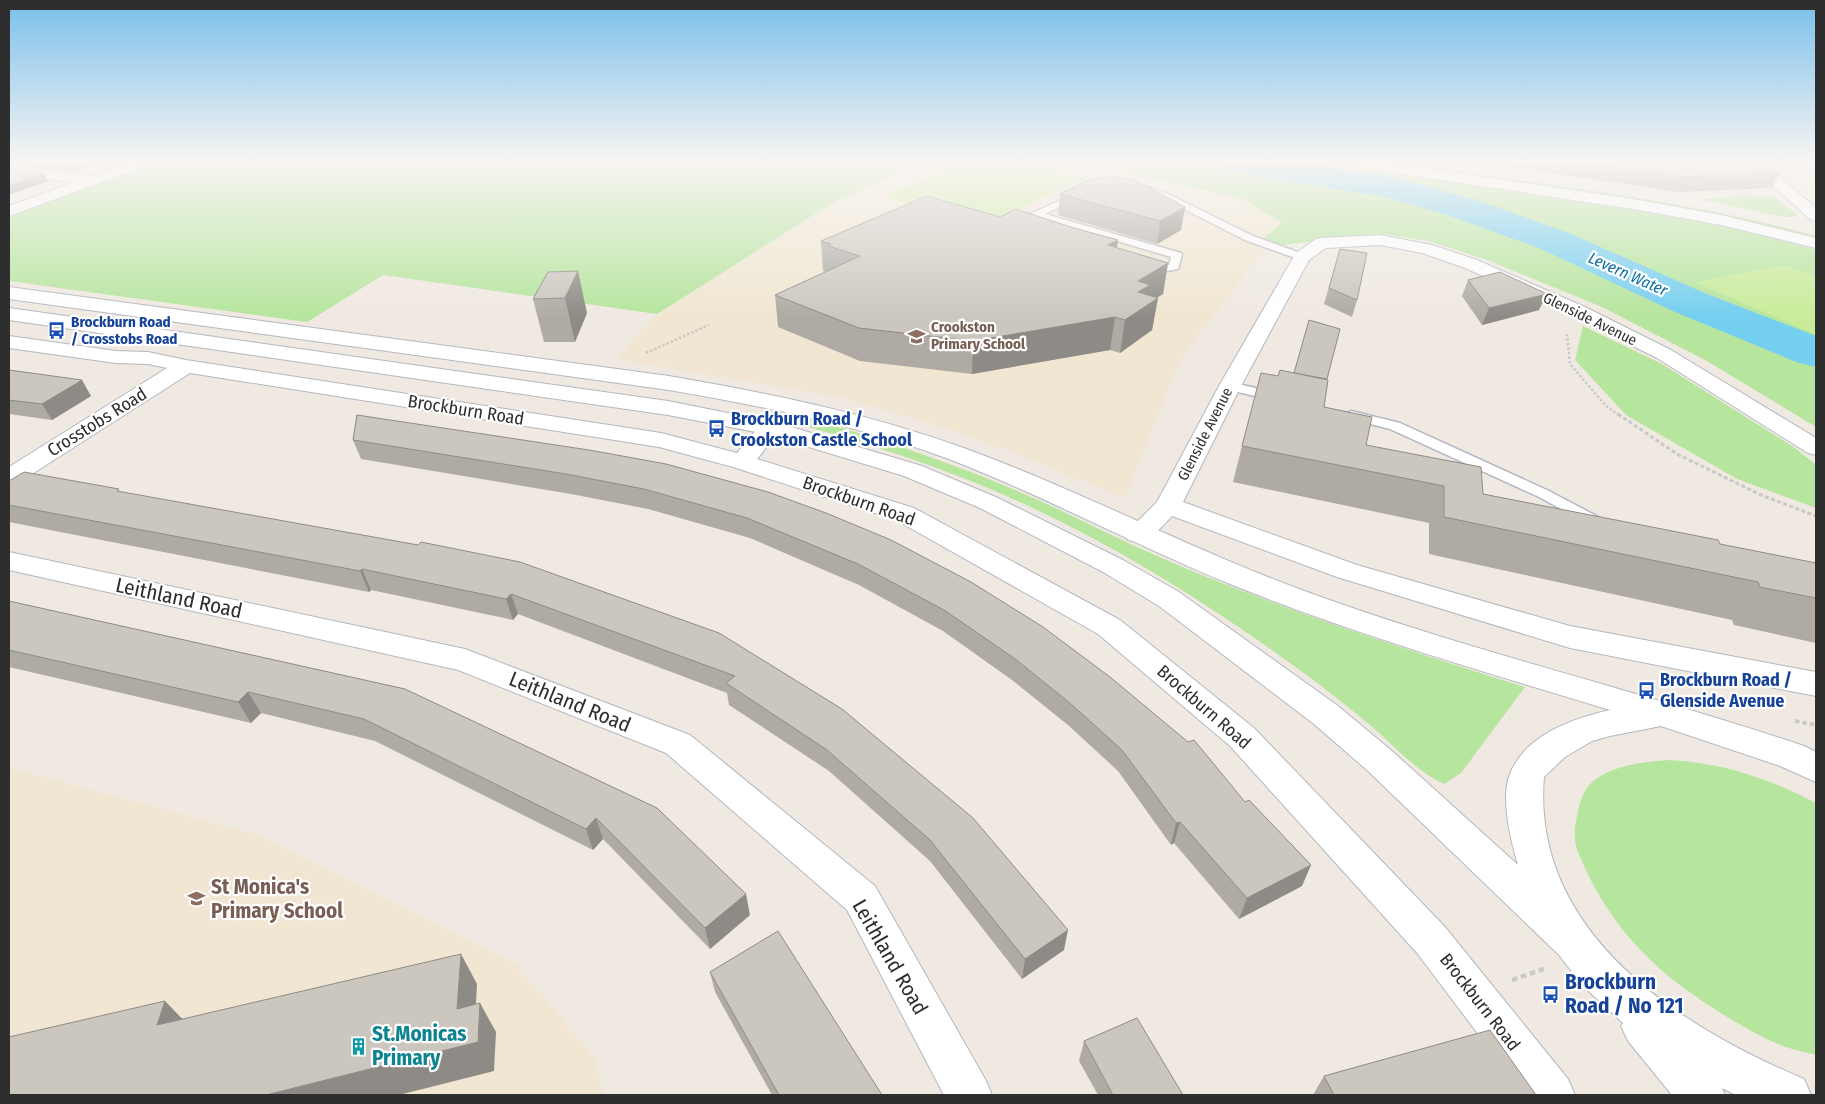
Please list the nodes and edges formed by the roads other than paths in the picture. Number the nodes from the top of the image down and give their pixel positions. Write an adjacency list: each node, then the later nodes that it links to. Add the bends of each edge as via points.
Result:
1 (1036, 214): 8 (lane, via 1014,224 1013,232); 11 (lane, via 1177,255 1174,267)
2 (1199, 214): 10 (lane, via 1249,238)
3 (1686, 214): 9 (street)
4 (1736, 214): 5 (street)
5 (1793, 225): 6 (street); 7 (street)
6 (1816, 226)
7 (1816, 232)
8 (1022, 235)
9 (1816, 243)
10 (1302, 257): 18 (street, Glenside Avenue); 23 (street, Glenside Avenue, via 1322,243 1380,240 1426,249 1472,264 1664,354)
11 (1132, 269)
12 (9, 293): 13 (street)
13 (105, 306): 15 (street); 20 (street, via 669,383)
14 (9, 314): 15 (street, Brockburn Road)
15 (71, 323): 22 (street, Brockburn Road, via 668,408)
16 (9, 342): 17 (street, Brockburn Road, via 116,357 148,358)
17 (186, 366): 24 (street, Brockburn Road, via 661,440); 25 (street, Crosstobs Road)
18 (1230, 386): 19 (lane); 26 (street, Glenside Avenue)
19 (1293, 401)
20 (794, 406): 22 (street); 28 (street, via 957,454)
21 (1338, 412): 27 (lane, via 1395,426 1544,494)
22 (770, 428): 24 (street); 33 (street, Brockburn Road, via 913,471 989,503 1113,566 1169,599 1326,715 1380,761)
23 (1816, 448)
24 (742, 462): 35 (street, Brockburn Road, via 905,514 1109,627 1242,737 1431,940)
25 (9, 478)
26 (1168, 506): 28 (street, Glenside Avenue); 30 (street, via 1347,571 1570,637)
27 (1612, 531)
28 (1138, 534): 31 (street, via 1242,578 1387,630)
29 (9, 562): 34 (street, Leithland Road, via 465,660 678,744 860,898)
30 (1816, 684)
31 (1664, 714): 32 (street, via 1792,756); 33 (street, via 1592,726 1564,739 1528,773 1523,800 1528,833 1542,876)
32 (1816, 768)
33 (1588, 959): 36 (street, Brockburn Road); 37 (street, via 1648,1018 1749,1080)
34 (969, 1095)
35 (1552, 1095)
36 (1702, 1095)
37 (1788, 1095)

